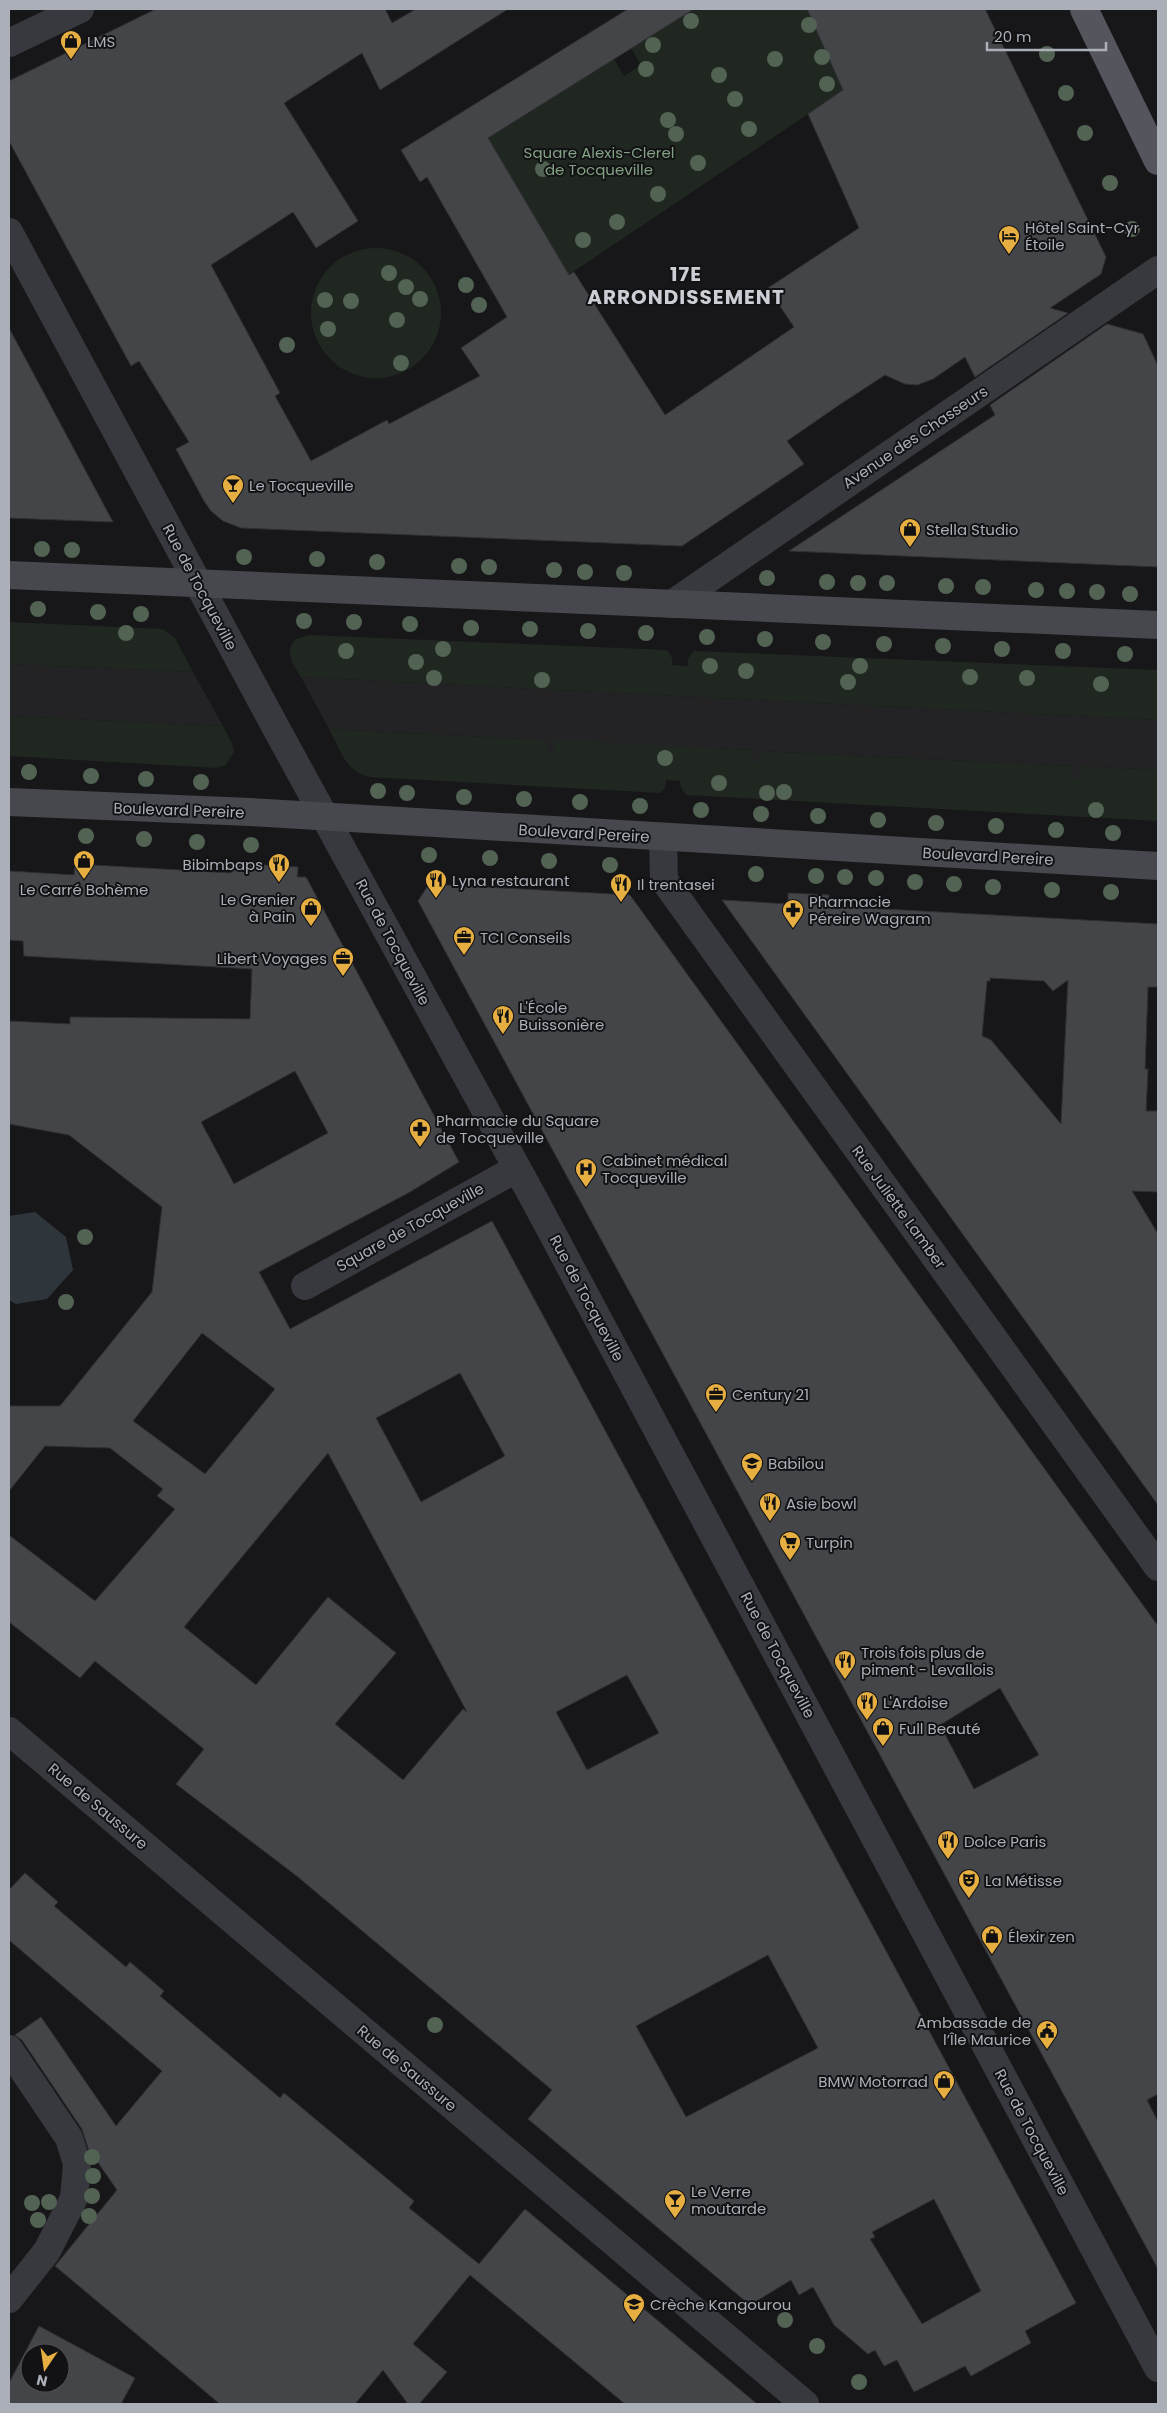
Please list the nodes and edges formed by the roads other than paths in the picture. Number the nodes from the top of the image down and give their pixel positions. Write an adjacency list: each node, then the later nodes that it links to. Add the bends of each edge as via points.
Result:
1 (80, 9): 3 (street)
2 (1084, 9): 4 (main road)
3 (9, 43)
4 (1158, 161)
5 (9, 232): 8 (street, Rue de Tocqueville)
6 (1158, 270): 9 (street, Avenue des Chasseurs)
7 (9, 574): 8 (main road)
8 (199, 584): 9 (main road); 12 (street, Rue de Tocqueville)
9 (672, 604): 10 (main road)
10 (1158, 626)
11 (9, 802): 12 (main road, Boulevard Pereire)
12 (326, 818): 13 (main road, Boulevard Pereire); 15 (street, Rue de Tocqueville)
13 (663, 838): 14 (main road, Boulevard Pereire); 17 (street, Rue Juliette Lamber, via 664,880)
14 (1158, 866)
15 (516, 1169): 16 (street, Square de Tocqueville); 21 (street, Rue de Tocqueville)
16 (305, 1286)
17 (1158, 1568)
18 (9, 1731): 22 (street, Rue de Saussure)
19 (9, 2049): 20 (street, via 69,2138 77,2164 74,2198 47,2251)
20 (13, 2294)
21 (1158, 2368)
22 (806, 2404)

